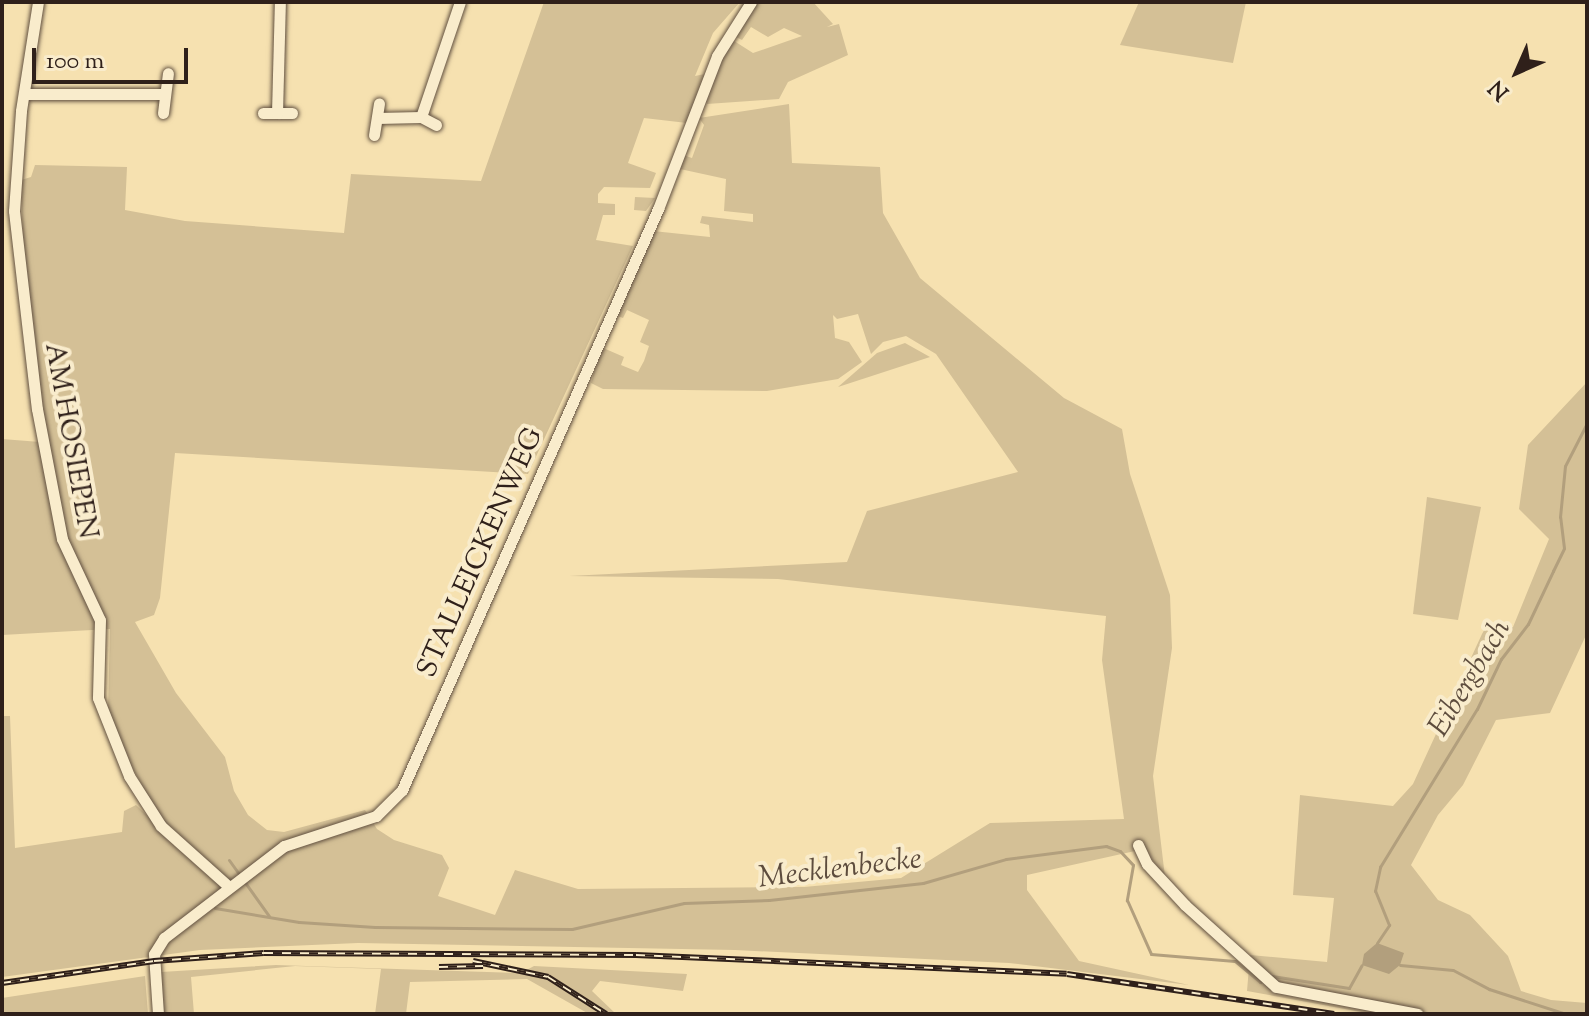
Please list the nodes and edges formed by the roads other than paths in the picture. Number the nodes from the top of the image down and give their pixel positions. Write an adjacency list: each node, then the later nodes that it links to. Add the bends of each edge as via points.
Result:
1 (38, 2): 6 (street, AM HOSIEPEN)
2 (280, 2): 11 (street)
3 (460, 2): 13 (street)
4 (751, 2): 18 (street, STALLEICKENWEG, via 717,56 658,209 402,790 376,816 284,846)
5 (168, 73): 7 (street)
6 (24, 94): 7 (street); 18 (street, AM HOSIEPEN, via 14,211 27,335 65,554 100,620 101,714 129,776 161,826)
7 (165, 94): 9 (street)
8 (379, 103): 14 (street)
9 (163, 113)
10 (263, 113): 11 (street)
11 (277, 113): 12 (street)
12 (292, 113)
13 (421, 117): 14 (street); 15 (street)
14 (377, 118): 16 (street)
15 (436, 125)
16 (374, 135)
17 (1138, 845): 20 (street, via 1147,864 1185,905 1265,979 1290,992)
18 (236, 879): 19 (street, STALLEICKENWEG, via 155,948)
19 (158, 1014)
20 (1417, 1014)

